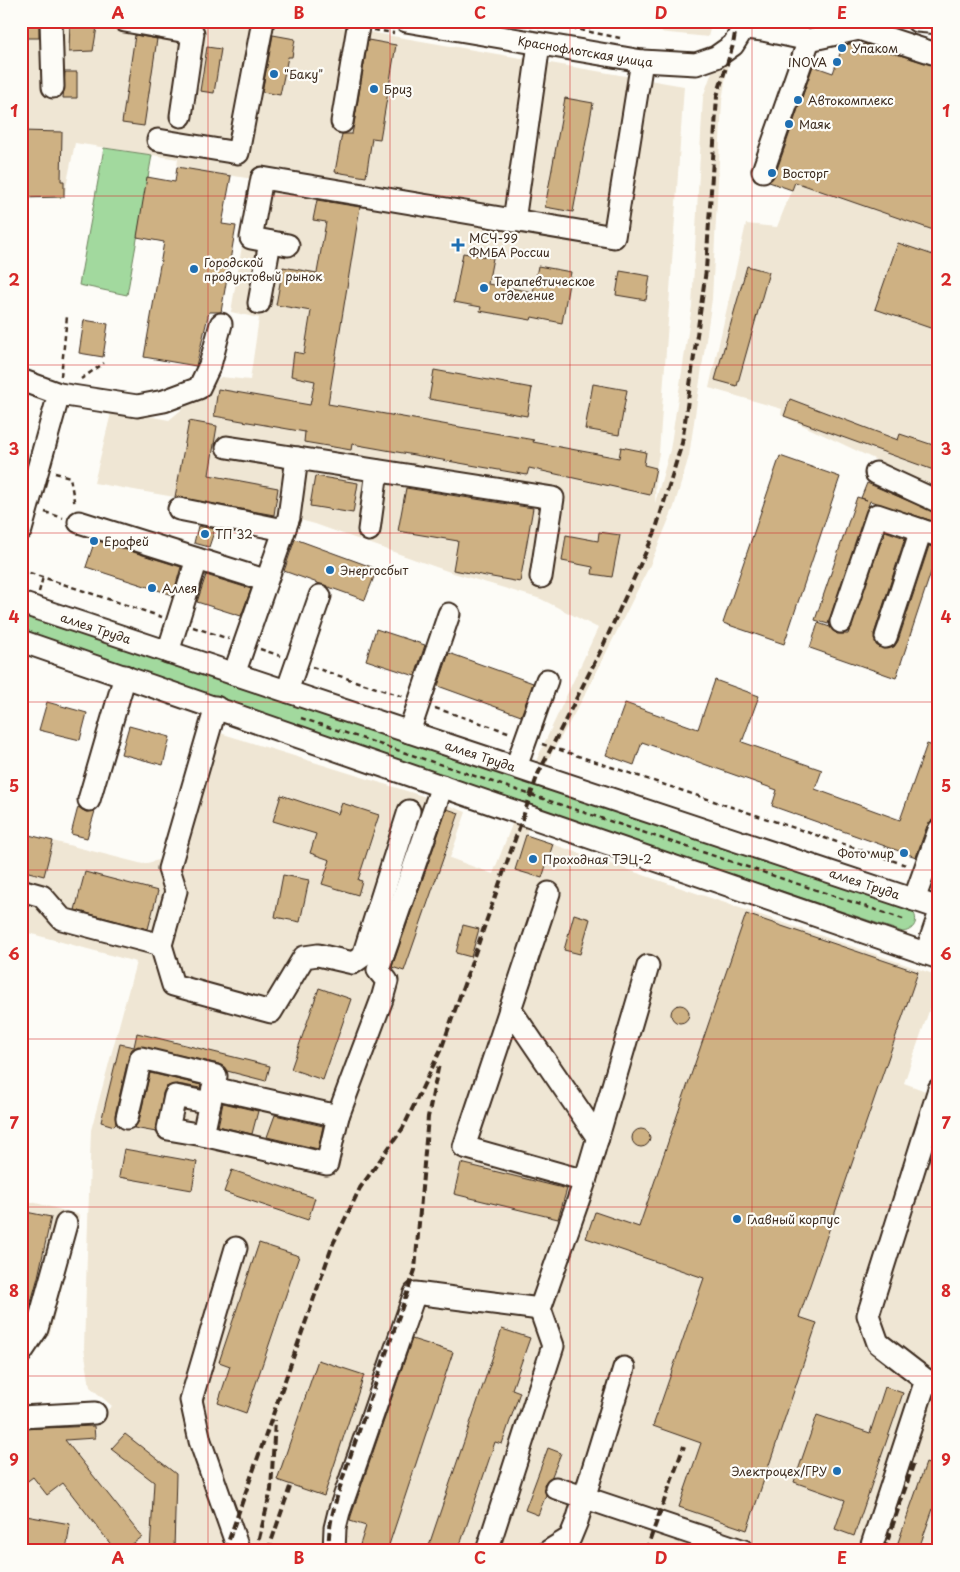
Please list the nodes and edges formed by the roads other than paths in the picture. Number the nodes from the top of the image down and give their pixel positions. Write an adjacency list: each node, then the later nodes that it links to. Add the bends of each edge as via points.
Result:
1 (51, 21): 14 (street)
2 (125, 21): 15 (street, via 193,33)
3 (263, 21): 17 (street, via 238,153)
4 (359, 21): 16 (street)
5 (406, 21): 7 (street, Краснофлотская улица)
6 (917, 21): 8 (street)
7 (431, 23): 11 (street, Краснофлотская улица)
8 (939, 23)
9 (742, 31): 10 (street, via 763,30); 13 (street, Краснофлотская улица, via 716,57 696,64)
10 (809, 40): 12 (street, via 859,29); 18 (street)
11 (540, 44): 13 (street, Краснофлотская улица); 19 (street)
12 (939, 55)
13 (642, 61): 19 (street, via 614,237)
14 (52, 87)
15 (181, 116)
16 (342, 122)
17 (158, 140)
18 (763, 171)
19 (514, 221): 20 (street, via 262,178 251,238 279,244)
20 (259, 303)
21 (221, 324): 23 (street, via 210,365 199,388 164,401 137,406)
22 (21, 380): 23 (street)
23 (59, 394): 31 (street)
24 (227, 447): 25 (street)
25 (297, 458): 26 (street); 32 (street, via 289,518)
26 (377, 471): 33 (street); 36 (street, via 553,498)
27 (876, 474): 28 (street)
28 (939, 502)
29 (179, 510): 32 (street)
30 (79, 522): 35 (street)
31 (21, 530)
32 (284, 530): 45 (street)
33 (368, 530)
34 (930, 533): 41 (street, via 877,515); 42 (street)
35 (197, 559): 37 (street); 44 (street)
36 (541, 577)
37 (258, 578)
38 (320, 596): 48 (street)
39 (29, 599): 44 (street, аллея Труда)
40 (449, 614): 50 (street)
41 (841, 622)
42 (886, 637)
43 (21, 641): 46 (street)
44 (168, 652): 45 (street, аллея Труда)
45 (234, 674): 48 (street, аллея Труда)
46 (125, 676): 49 (street); 53 (street)
47 (547, 680): 51 (street)
48 (287, 691): 50 (street, аллея Труда)
49 (216, 707): 52 (street); 61 (street, via 169,869 176,891)
50 (409, 732): 51 (street, аллея Труда)
51 (516, 768): 58 (street, аллея Труда)
52 (442, 786): 62 (street); 67 (street, via 378,970 387,981 382,999)
53 (89, 800)
54 (409, 811): 61 (street, via 363,956 353,963 318,954 304,957 271,1012 173,984)
55 (939, 830): 58 (street)
56 (21, 890): 61 (street, via 42,896 62,919)
57 (549, 893): 64 (street)
58 (914, 900): 59 (street, аллея Труда)
59 (939, 908)
60 (939, 915): 62 (street)
61 (161, 944)
62 (932, 955)
63 (648, 966): 70 (street)
64 (510, 1009): 70 (street); 71 (street, via 464,1147)
65 (939, 1089): 77 (street, via 868,1315 878,1343)
66 (212, 1096): 67 (street); 68 (street, via 216,1076 141,1058); 69 (street); 69 (street, via 175,1096 168,1129)
67 (338, 1116): 69 (street, via 327,1164)
68 (127, 1118)
69 (203, 1135)
70 (598, 1138): 71 (street)
71 (586, 1182): 74 (street)
72 (66, 1224): 75 (street, via 37,1329)
73 (236, 1248): 82 (street, via 190,1400 200,1441)
74 (540, 1309): 83 (street, via 415,1293 340,1512 335,1528); 84 (street, via 553,1346)
75 (23, 1348)
76 (624, 1368): 81 (street)
77 (932, 1382): 87 (street)
78 (95, 1413): 79 (street)
79 (21, 1417)
80 (556, 1488): 81 (street)
81 (585, 1498): 85 (street, via 570,1538); 86 (street, via 711,1531)
82 (240, 1551)
83 (334, 1551)
84 (487, 1551)
85 (549, 1551)
86 (744, 1551)
87 (870, 1551)

